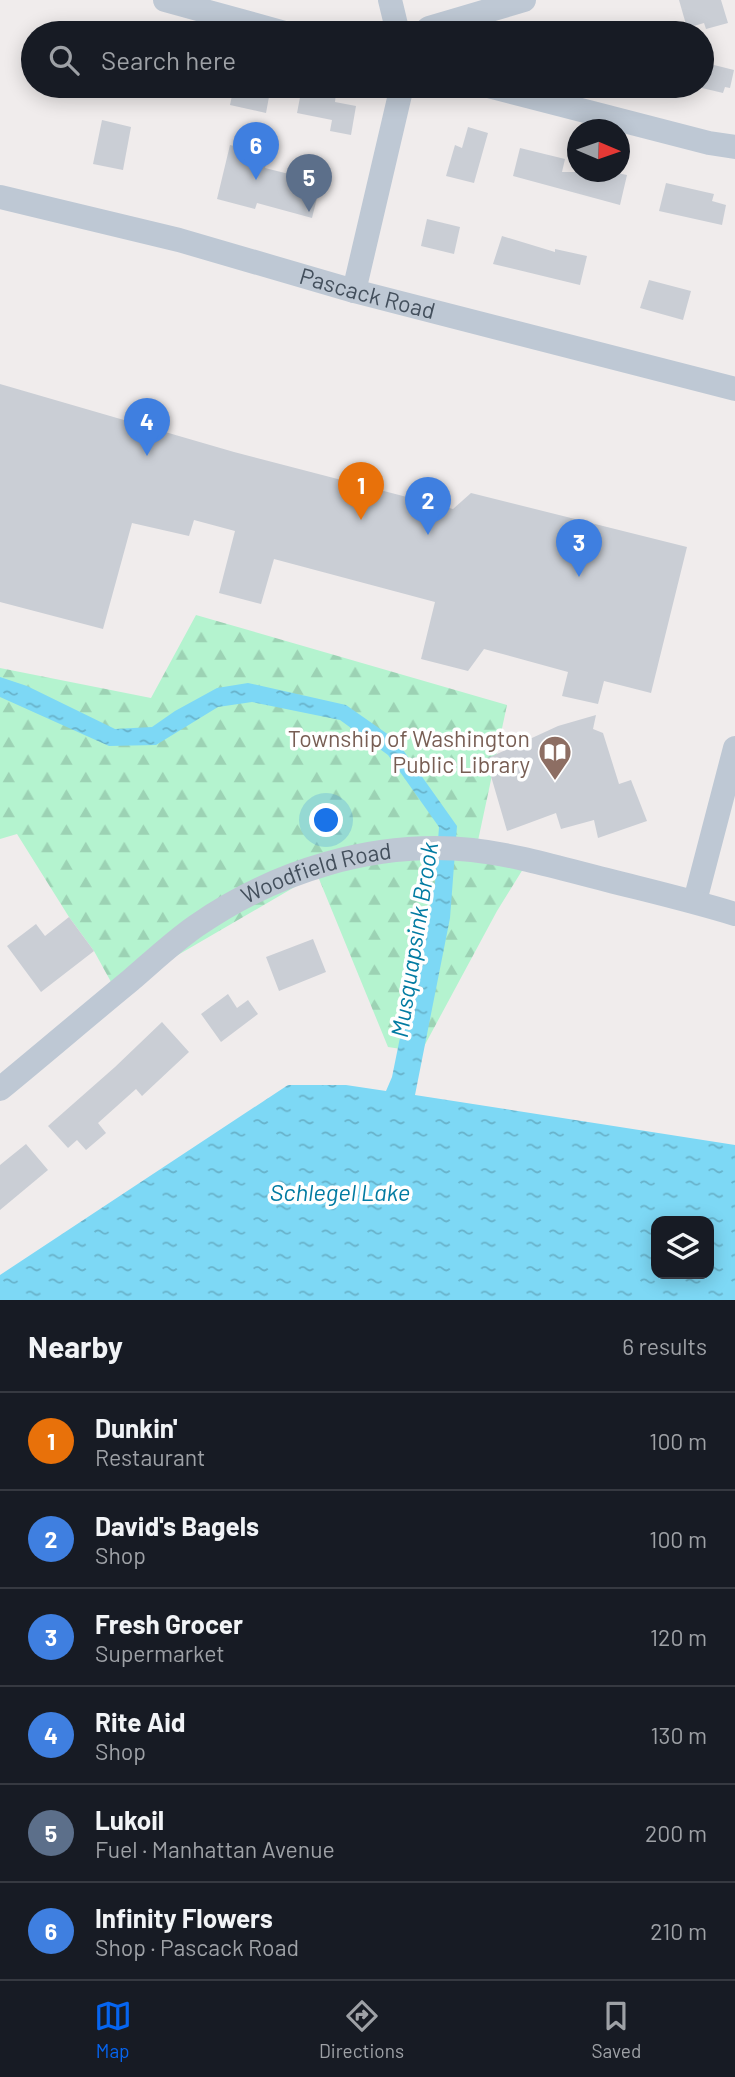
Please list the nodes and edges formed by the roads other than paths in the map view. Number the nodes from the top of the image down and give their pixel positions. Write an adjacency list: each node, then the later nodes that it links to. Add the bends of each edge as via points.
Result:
1 (166, 0): 4 (street)
2 (390, 0): 5 (street)
3 (524, 0): 6 (street)
4 (242, 21)
5 (395, 21)
6 (453, 21)
7 (399, 98): 11 (street)
8 (535, 98): 9 (street)
9 (735, 147)
10 (0, 197): 11 (street, Pascack Road, via 179,240)
11 (354, 291): 12 (street, Pascack Road)
12 (735, 389)
13 (735, 748): 14 (street)
14 (695, 901): 15 (street, Woodfield Road); 16 (street, Woodfield Road, via 512,856 462,849 385,851 334,862 290,875 195,926)
15 (735, 914)
16 (0, 1089)

